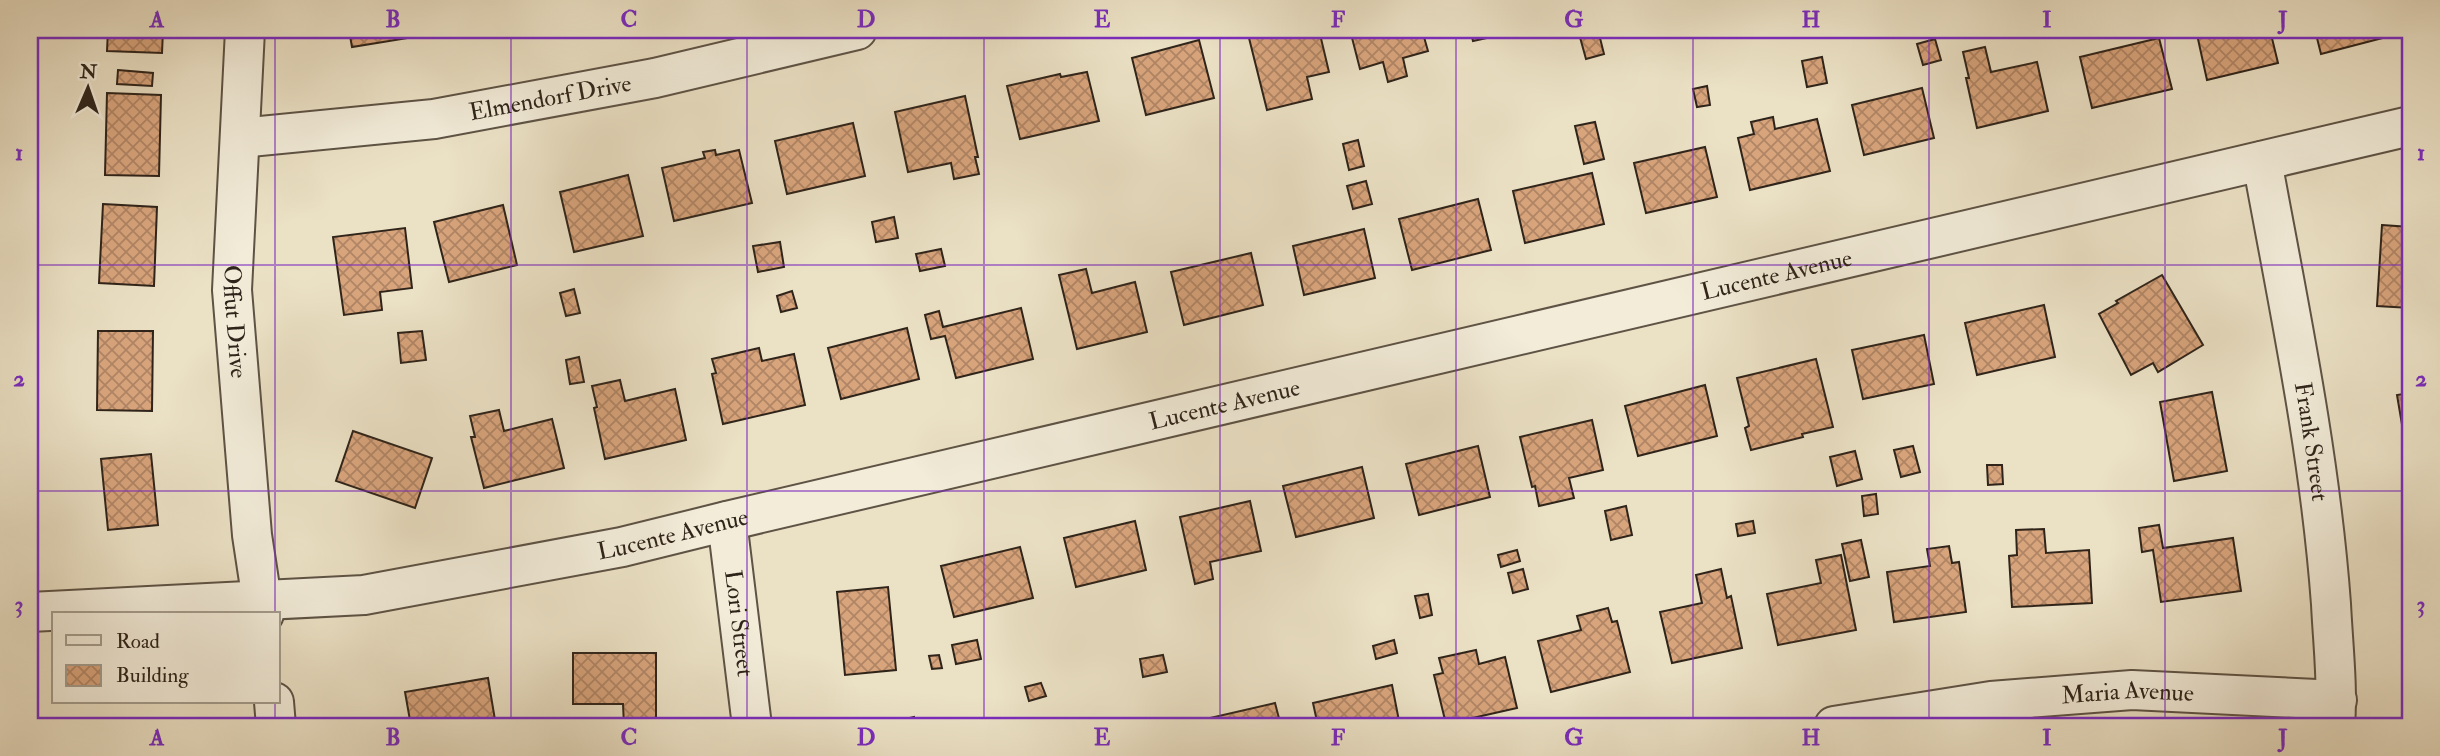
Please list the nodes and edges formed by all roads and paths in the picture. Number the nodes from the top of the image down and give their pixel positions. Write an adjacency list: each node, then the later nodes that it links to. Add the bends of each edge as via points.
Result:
1 (244, 30): 4 (street, Offut Drive)
2 (857, 30): 4 (street, Elmendorf Drive, via 655,78 434,118)
3 (2410, 126): 5 (street, Lucente Avenue)
4 (240, 138): 7 (street, Offut Drive, via 232,290 252,535)
5 (2262, 161): 6 (street, Lucente Avenue); 10 (street, Frank Street, via 2309,418 2327,546)
6 (727, 521): 7 (street, Lucente Avenue, via 474,576); 12 (street, Lori Street)
7 (263, 607): 8 (street, Lucente Avenue)
8 (30, 612)
9 (274, 704): 11 (street)
10 (2336, 713): 13 (street, Maria Avenue, via 2132,690 1991,701)
11 (276, 726)
12 (752, 726)
13 (1834, 726)

